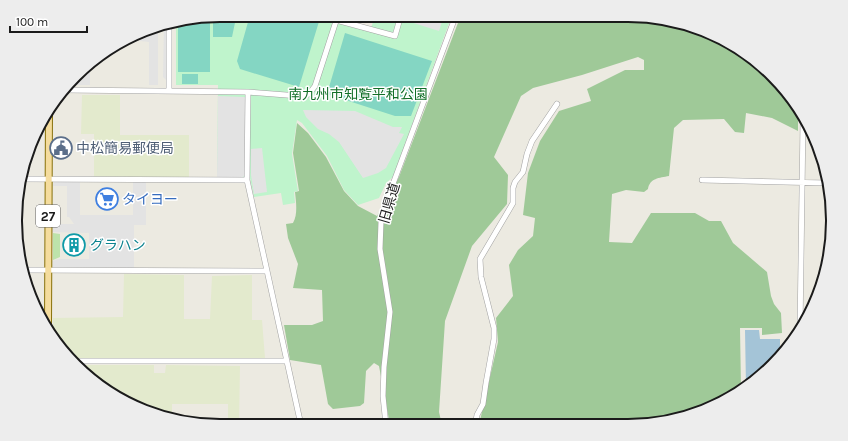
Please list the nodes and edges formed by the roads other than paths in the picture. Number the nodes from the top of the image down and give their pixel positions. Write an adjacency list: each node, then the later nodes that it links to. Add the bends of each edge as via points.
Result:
1 (336, 22): 8 (street, via 315,86 309,94 299,96)
2 (350, 22): 3 (street, via 395,36)
3 (399, 22)
4 (453, 22): 26 (street, 旧県道, via 381,222 380,249 390,312 384,367)
5 (169, 29): 7 (street)
6 (71, 90): 7 (street)
7 (169, 91): 8 (street)
8 (248, 92): 14 (street)
9 (557, 104): 27 (street, via 532,141 523,172 513,188 513,203 480,258 481,277 494,328 494,339 483,404)
10 (49, 121): 13 (main road, 27)
11 (803, 128): 16 (street)
12 (27, 179): 13 (street)
13 (48, 179): 14 (street); 19 (main road, 27)
14 (247, 180): 20 (street)
15 (702, 180): 16 (street)
16 (802, 183): 17 (street); 22 (street)
17 (822, 183)
18 (29, 270): 19 (street)
19 (48, 270): 20 (street); 21 (main road, 27)
20 (267, 270): 24 (street)
21 (48, 318)
22 (800, 318)
23 (80, 361): 24 (street)
24 (287, 361): 25 (street)
25 (299, 419)
26 (385, 419)
27 (476, 419)

